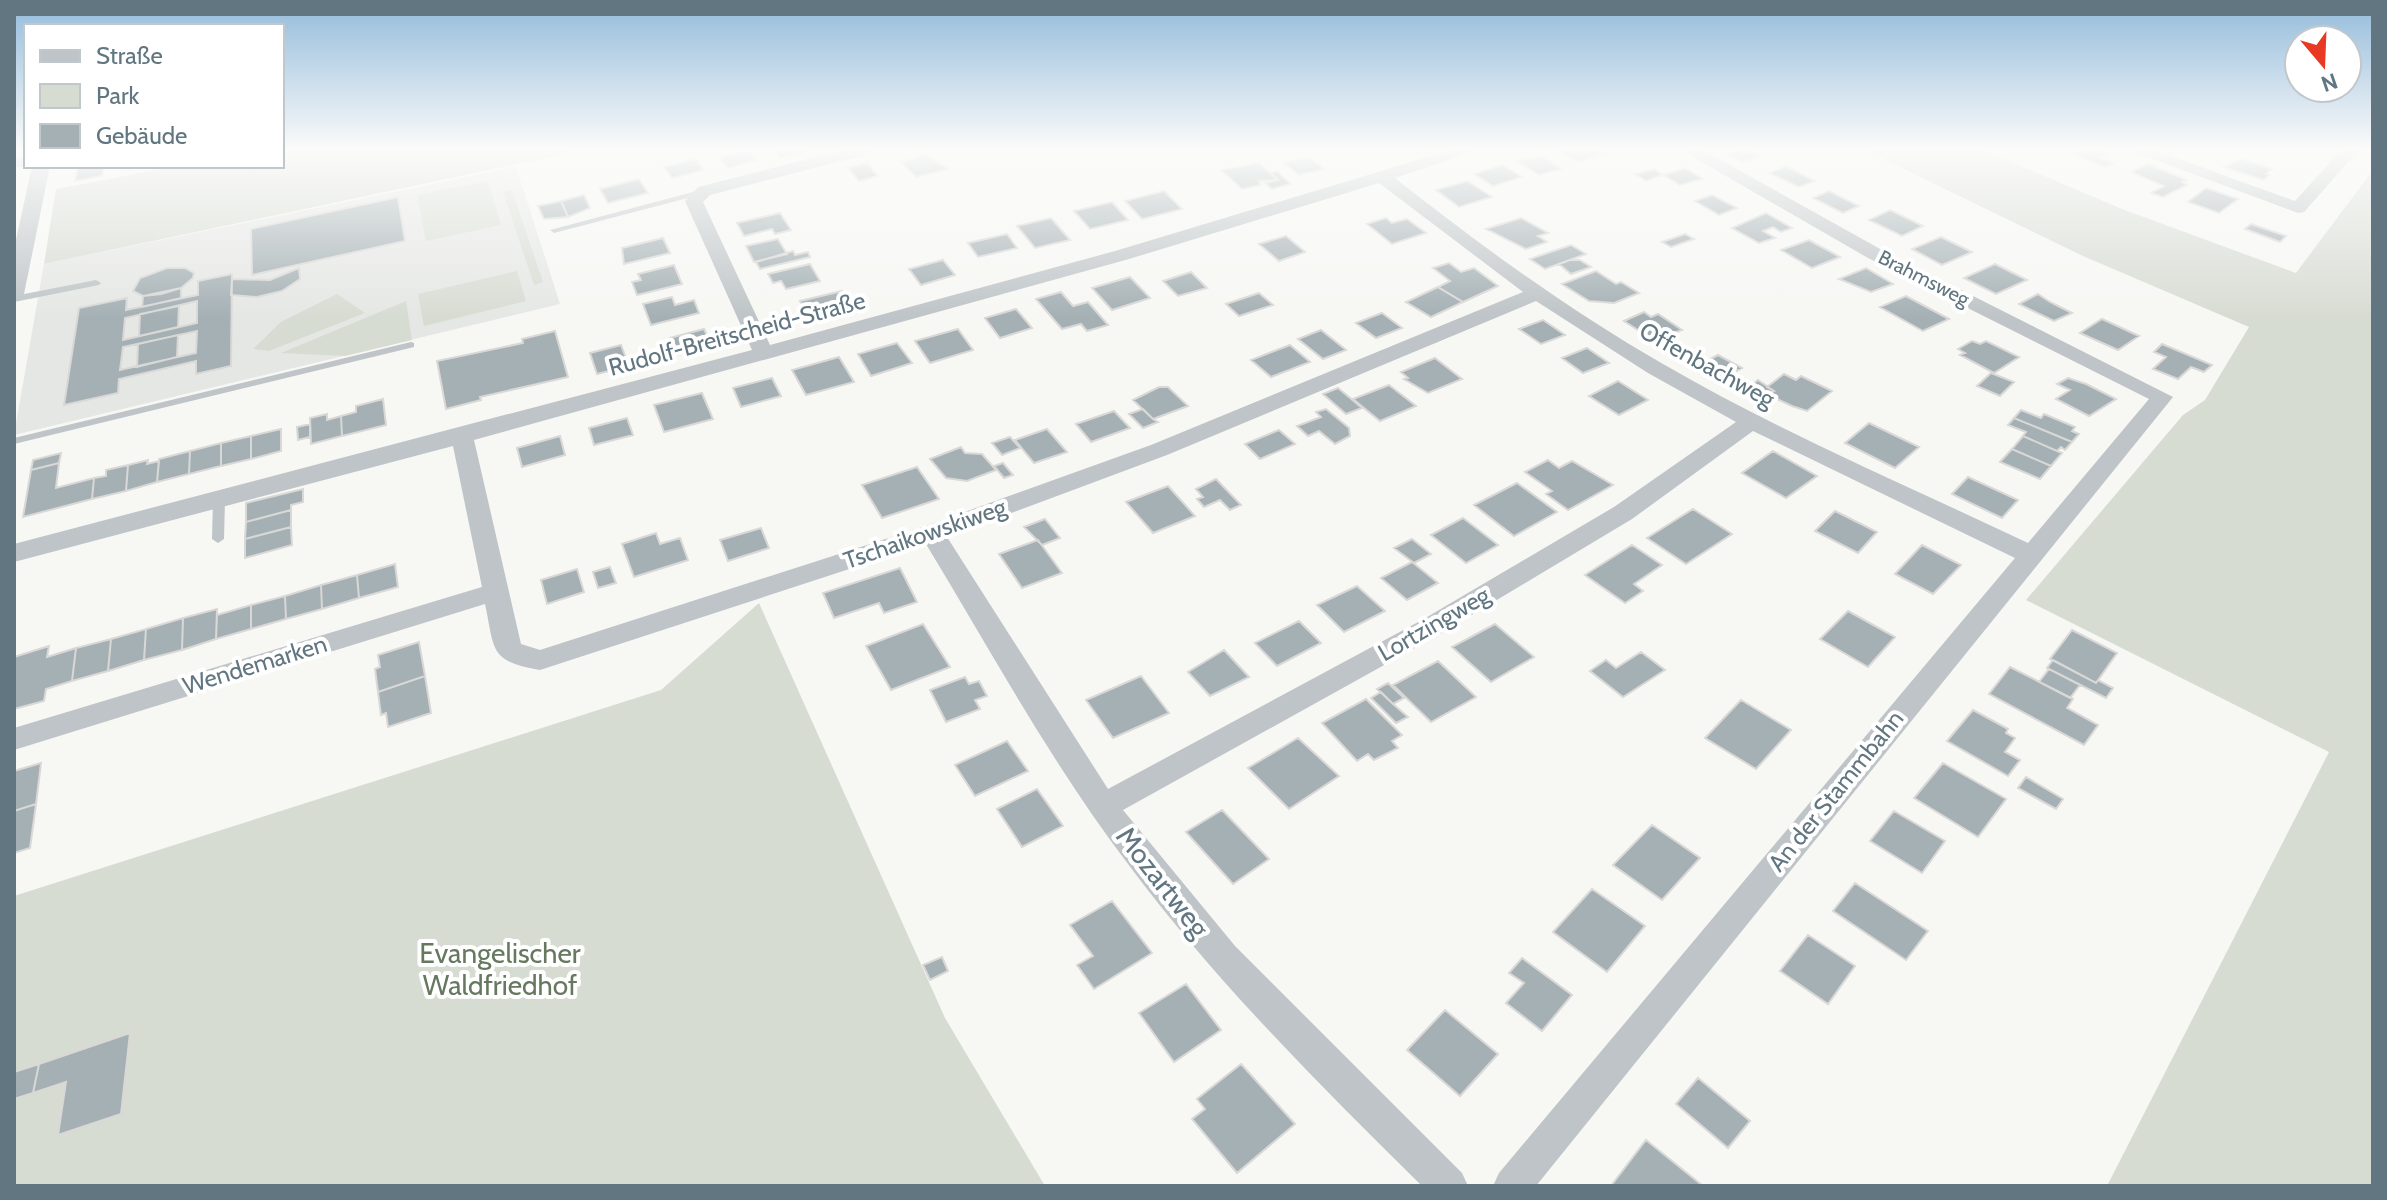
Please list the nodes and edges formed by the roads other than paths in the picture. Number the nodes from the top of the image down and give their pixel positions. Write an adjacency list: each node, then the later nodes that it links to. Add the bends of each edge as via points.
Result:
1 (33, 206): 10 (street)
2 (646, 206): 7 (lane)
3 (696, 206): 12 (street)
4 (1291, 206): 12 (street, Rudolf-Breitscheid-Straße)
5 (1421, 206): 9 (street, Offenbachweg)
6 (1790, 206): 13 (street, Brahmsweg)
7 (554, 230)
8 (96, 283): 10 (lane)
9 (1538, 293): 14 (street, Offenbachweg); 18 (street, Tschaikowskiweg, via 1222,427)
10 (14, 297)
11 (411, 345): 16 (lane)
12 (764, 354): 15 (street, Rudolf-Breitscheid-Straße)
13 (2162, 397): 21 (street, An der Stammbahn)
14 (1752, 421): 21 (street, Offenbachweg); 24 (street, Lortzingweg, via 1623,513 1444,619)
15 (462, 436): 17 (street, Rudolf-Breitscheid-Straße); 22 (street, Tschaikowskiweg)
16 (14, 441)
17 (219, 500): 19 (lane); 20 (street, Rudolf-Breitscheid-Straße)
18 (932, 533): 22 (street, Tschaikowskiweg, via 540,660 516,656 508,648); 24 (street, Mozartweg)
19 (218, 539)
20 (14, 553)
21 (2031, 555): 26 (street, An der Stammbahn)
22 (495, 592): 23 (street, Wendemarken)
23 (14, 739)
24 (1103, 806): 25 (street, Mozartweg, via 1223,957)
25 (1449, 1186)
26 (1512, 1186)

